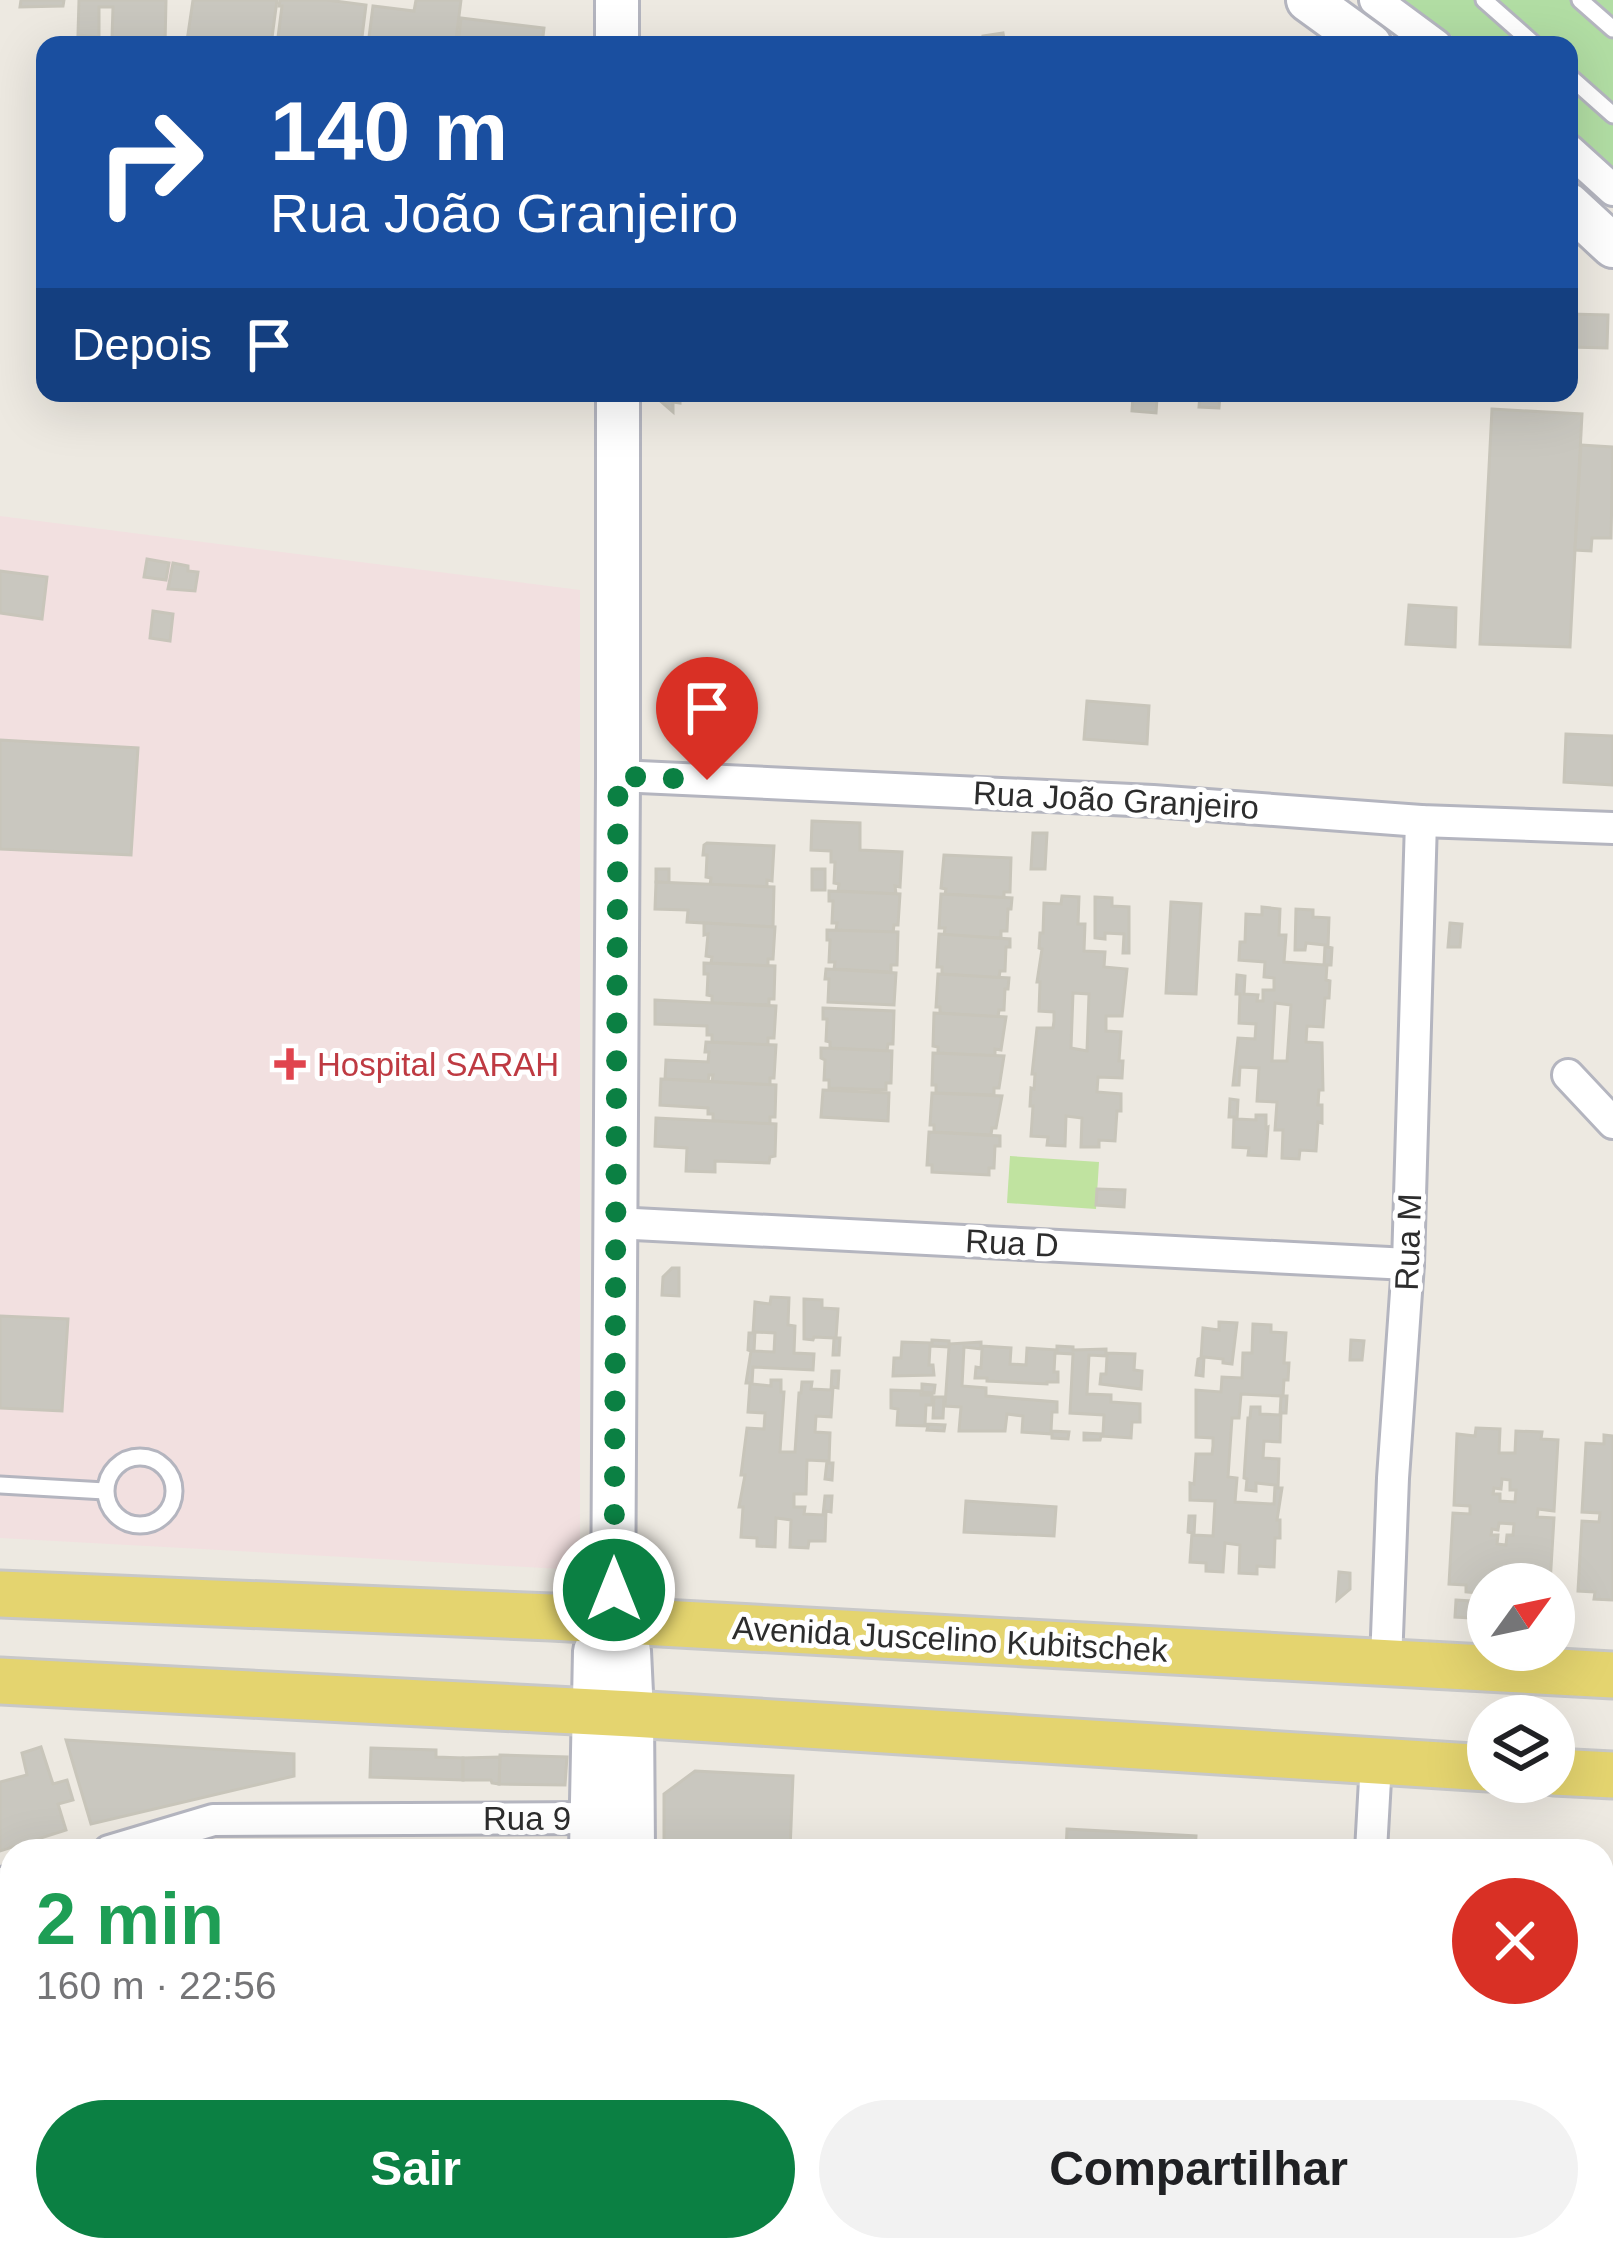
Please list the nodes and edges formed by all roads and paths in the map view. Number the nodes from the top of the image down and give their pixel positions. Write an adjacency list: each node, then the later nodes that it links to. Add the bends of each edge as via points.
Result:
1 (617, 0): 7 (street)
2 (1308, 0): 8 (street)
3 (1375, 0): 9 (street)
4 (1484, 0): 10 (lane)
5 (1580, 0): 6 (lane)
6 (1613, 29)
7 (617, 36)
8 (1358, 36)
9 (1424, 36)
10 (1524, 36)
11 (1578, 84): 12 (lane)
12 (1613, 115)
13 (1578, 158): 14 (street)
14 (1613, 190)
15 (1578, 213): 16 (street)
16 (1613, 246)
17 (618, 402): 18 (street)
18 (618, 776): 19 (street, Rua João Granjeiro); 23 (street)
19 (1421, 821): 20 (street, Rua João Granjeiro); 24 (street, Rua M)
20 (1613, 828)
21 (1568, 1075): 22 (street)
22 (1613, 1123)
23 (615, 1222): 24 (street, Rua D); 28 (street)
24 (1408, 1264): 29 (street, Rua M)
25 (0, 1485): 26 (lane)
26 (105, 1491): 26 (lane, via 115,1515 139,1526 164,1516 174,1492 164,1468 140,1457 116,1467)
27 (0, 1594): 28 (main road, Avenida Juscelino Kubitschek)
28 (613, 1621): 29 (main road, Avenida Juscelino Kubitschek); 32 (street, via 595,1651)
29 (1386, 1662): 30 (main road, Avenida Juscelino Kubitschek)
30 (1613, 1675)
31 (0, 1681): 32 (main road)
32 (613, 1713): 33 (main road); 38 (street); 41 (street)
33 (1376, 1762): 34 (main road); 42 (street)
34 (1467, 1767)
35 (1575, 1773): 36 (main road)
36 (1613, 1775)
37 (213, 1820): 38 (street, Rua 9); 39 (street, Rua 9); 40 (street)
38 (591, 1834)
39 (149, 1839)
40 (213, 1839)
41 (631, 1839)
42 (1372, 1839)

